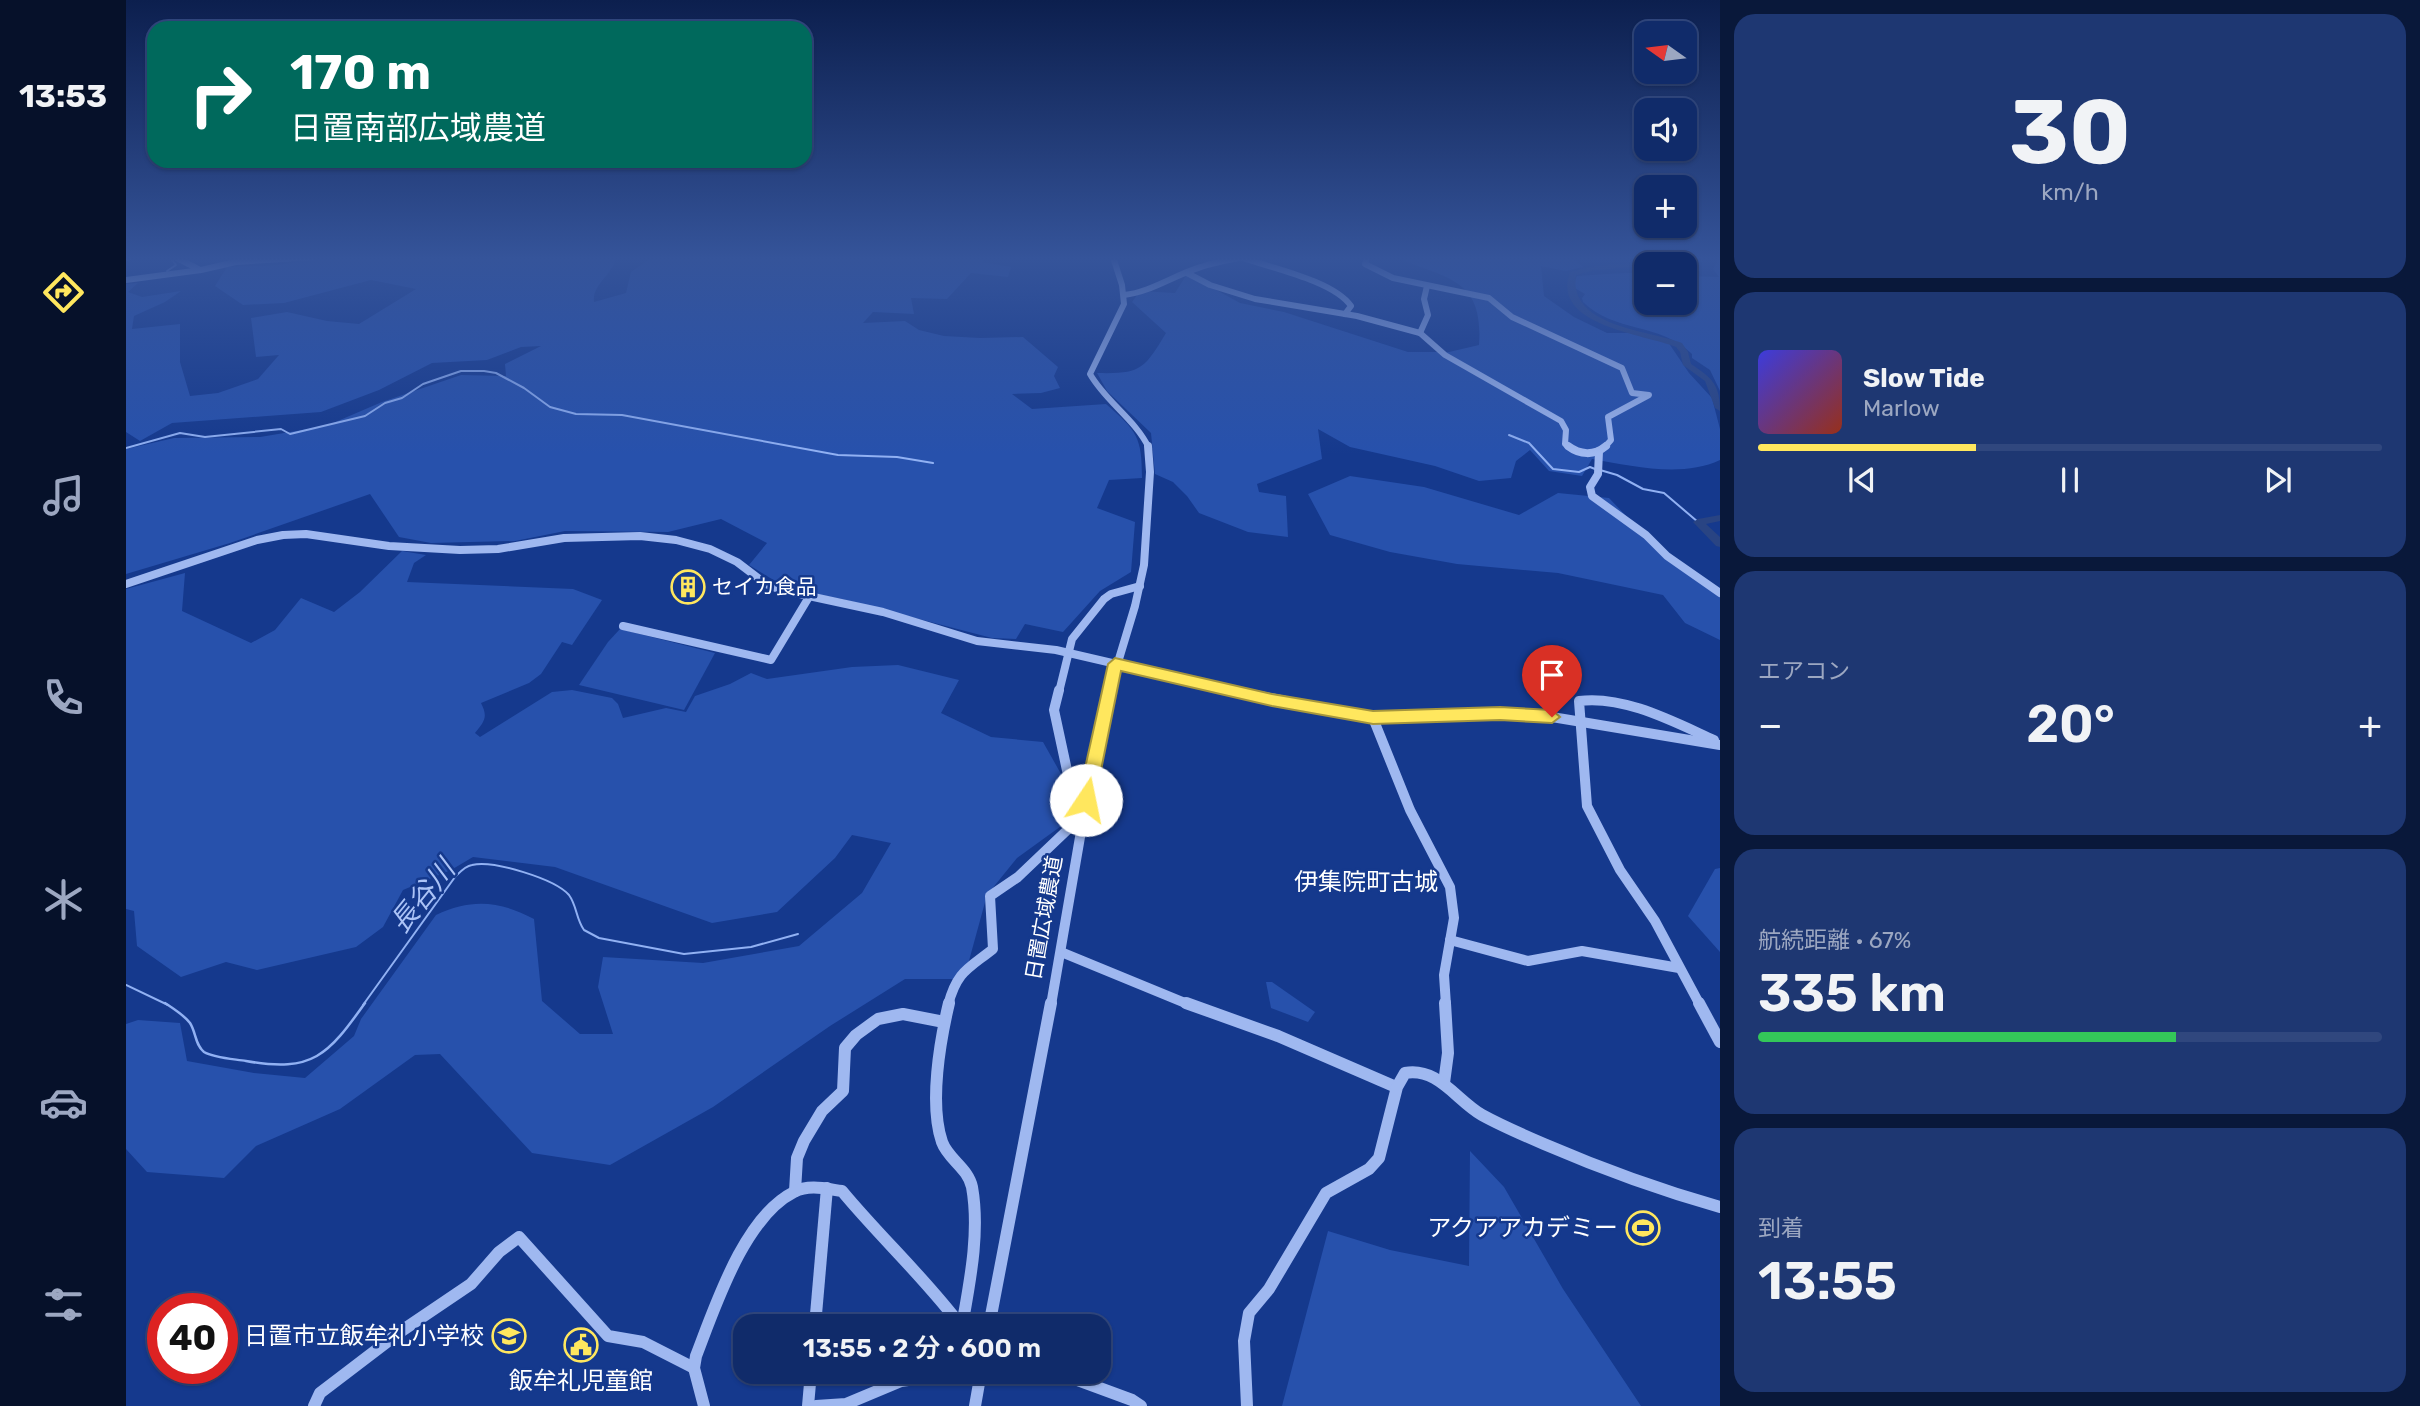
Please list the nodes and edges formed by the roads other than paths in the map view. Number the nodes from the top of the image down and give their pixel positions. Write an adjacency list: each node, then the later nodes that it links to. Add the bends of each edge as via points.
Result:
1 (1116, 323): 8 (street, 日置広域農道, via 1090,374 1099,390 1141,432 1149,449)
2 (1379, 323): 5 (street)
3 (1425, 323): 5 (street)
4 (1524, 323): 6 (street, via 1622,368 1632,393 1649,395 1608,416 1611,440)
5 (1420, 333): 6 (street, via 1442,353 1552,414 1566,430 1569,449 1589,454)
6 (1599, 451): 9 (street, via 1592,496)
7 (126, 584): 10 (street, via 283,535 460,550 564,538 640,536 710,550 737,562 773,588)
8 (1140, 586): 12 (street, via 1104,599 1075,634); 13 (street, 日置広域農道)
9 (1720, 593)
10 (809, 597): 11 (street, via 771,660); 12 (street, via 883,612 977,641)
11 (623, 626)
12 (1069, 653): 13 (street); 17 (street, via 1054,715 1068,775)
13 (1115, 664): 14 (street); 17 (street, 日置広域農道)
14 (1373, 718): 15 (street, via 1500,714); 19 (street, via 1410,810 1450,887 1454,909)
15 (1581, 722): 16 (street); 16 (street, via 1579,701 1601,699 1684,726); 21 (street, via 1587,806)
16 (1720, 744)
17 (1089, 785): 18 (street, 日置広域農道)
18 (1084, 814): 20 (street, 日置広域農道); 22 (street, via 1018,877 990,896 993,949 968,967 954,987)
19 (1450, 940): 21 (street, via 1528,961 1581,951); 24 (street, via 1444,975 1448,1053)
20 (1060, 952): 25 (street); 32 (street, 日置広域農道)
21 (1679, 968): 23 (street)
22 (943, 1022): 27 (street, via 903,1014 878,1019 856,1035 845,1048 842,1091 814,1123 797,1155); 31 (street, via 938,1081 941,1141 972,1184 976,1228)
23 (1720, 1042)
24 (1444, 1083): 25 (street, via 1407,1072); 28 (street, via 1478,1112 1575,1158 1675,1195)
25 (1396, 1087): 44 (street, via 1379,1159 1326,1193 1269,1289 1249,1313 1244,1341)
26 (827, 1188): 27 (street); 29 (street); 30 (street, via 842,1192)
27 (795, 1191): 33 (street, via 773,1208 733,1265)
28 (1720, 1206)
29 (816, 1314)
30 (953, 1314)
31 (964, 1314)
32 (991, 1314)
33 (694, 1368): 38 (street, via 653,1343 608,1336 519,1237 471,1284 320,1393); 39 (street)
34 (810, 1384): 40 (street)
35 (894, 1384): 41 (street, via 846,1404)
36 (979, 1384): 42 (street)
37 (1089, 1384): 43 (street)
38 (314, 1406)
39 (704, 1406)
40 (808, 1406)
41 (816, 1406)
42 (975, 1406)
43 (1141, 1406)
44 (1247, 1406)

